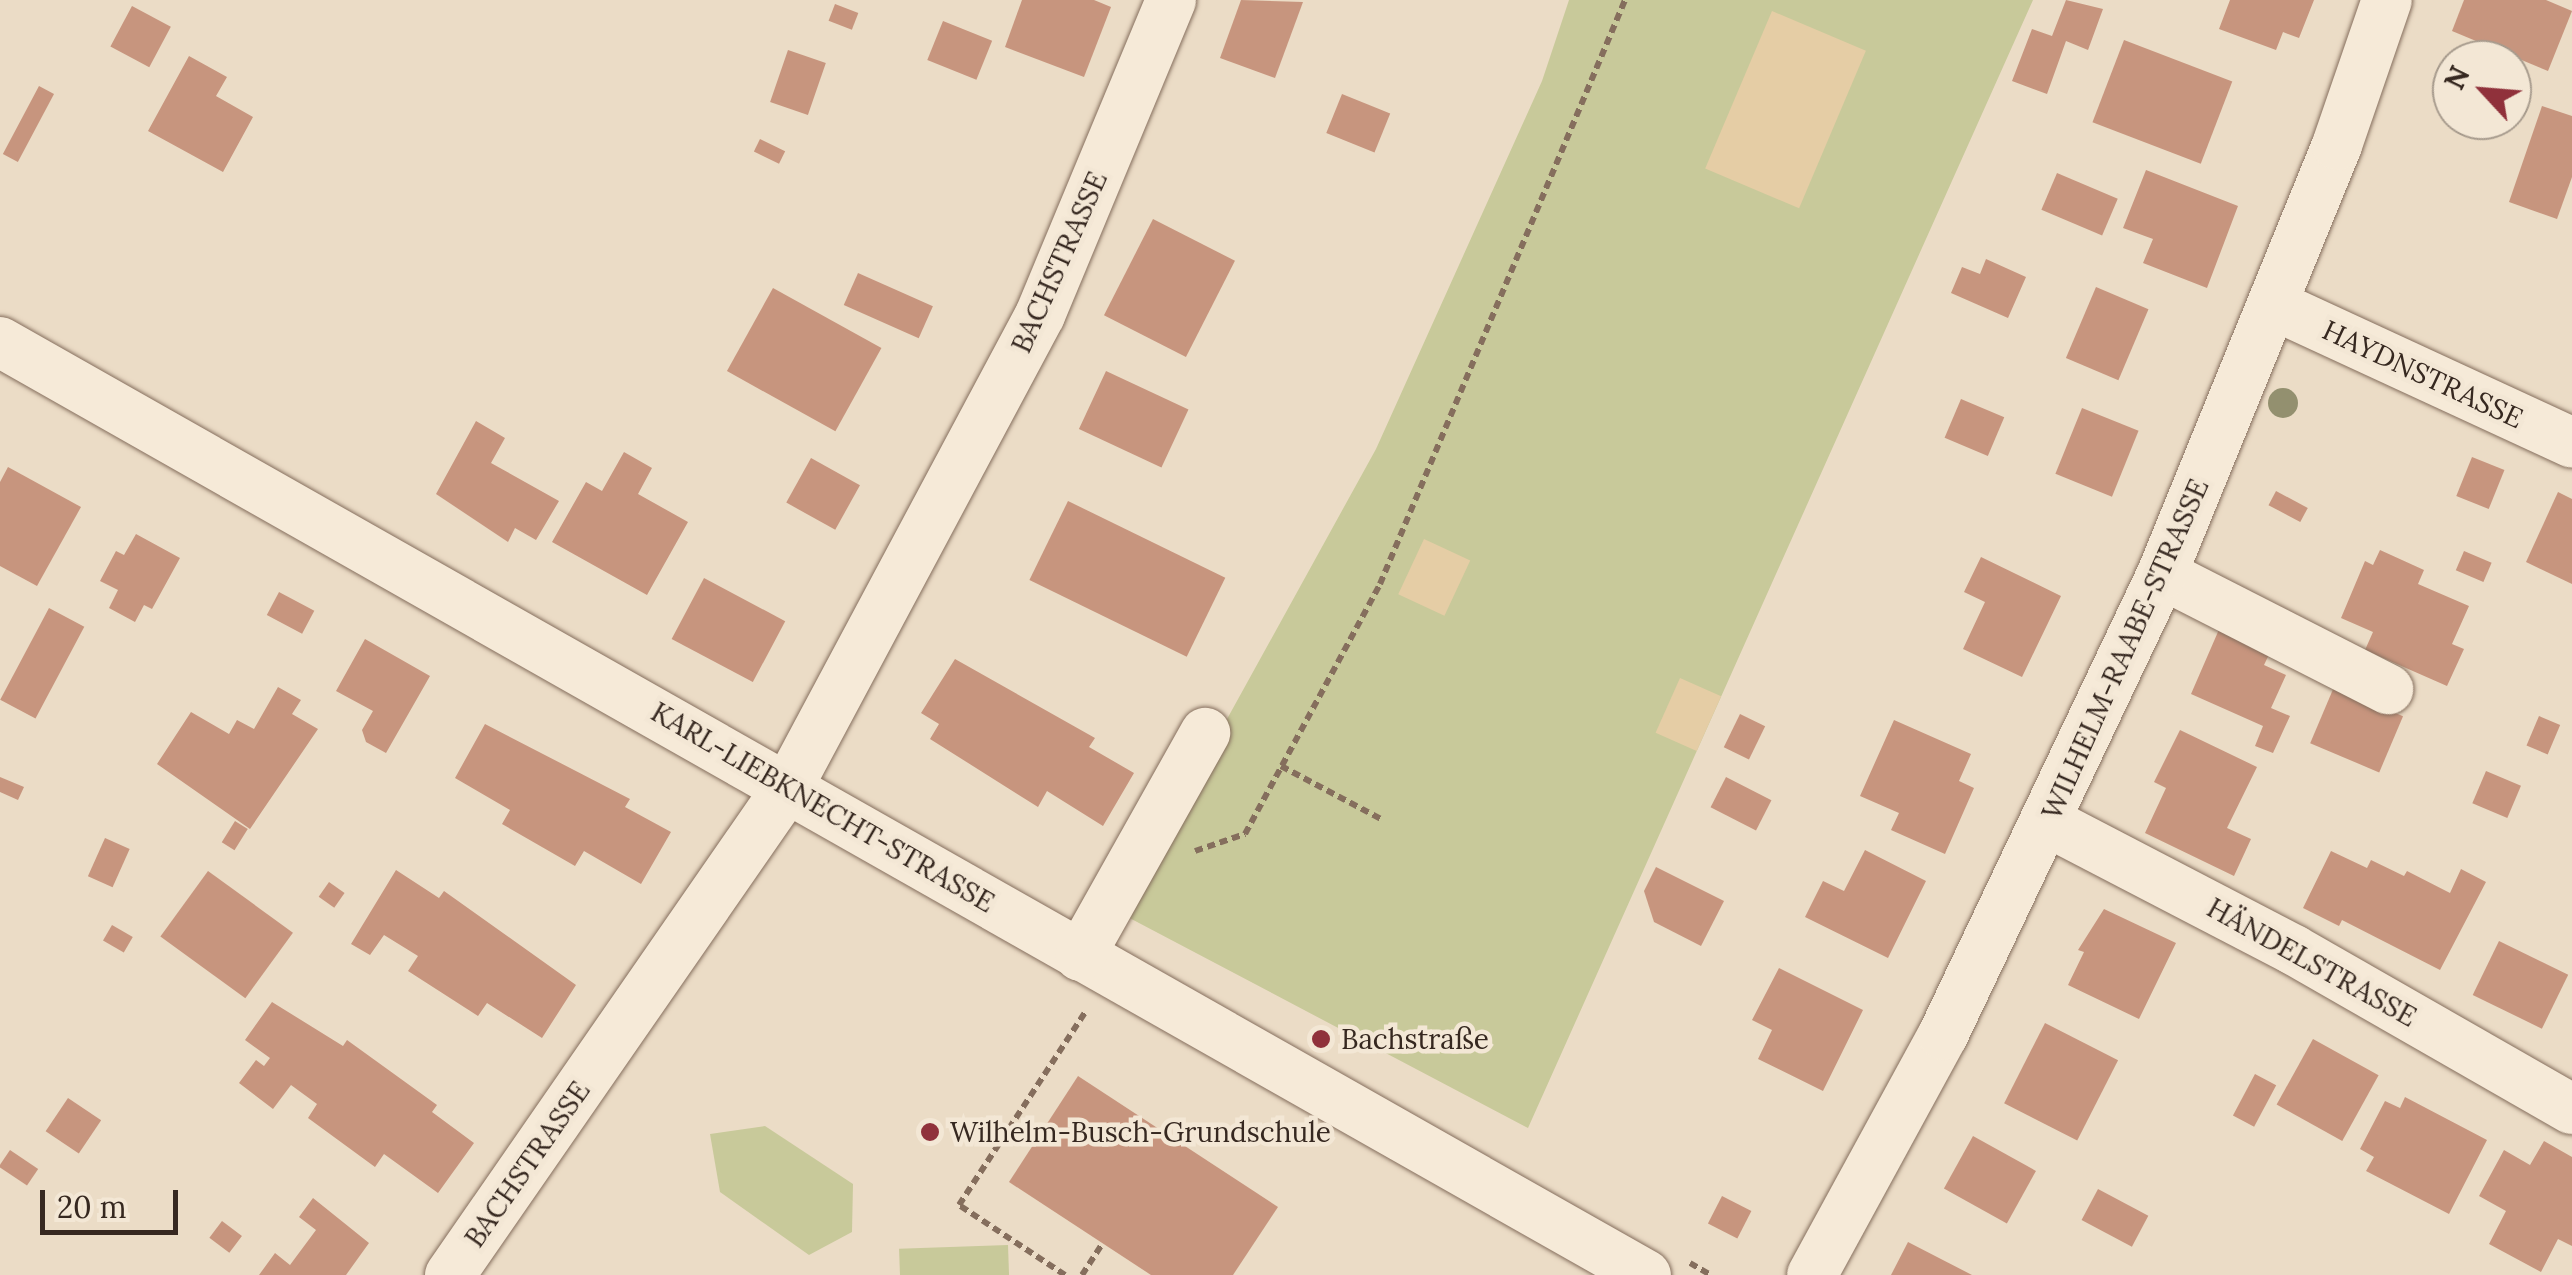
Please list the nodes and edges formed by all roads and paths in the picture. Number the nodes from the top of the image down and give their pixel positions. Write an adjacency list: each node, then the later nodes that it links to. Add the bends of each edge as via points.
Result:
1 (1172, 0): 11 (street, BACHSTRASSE, via 1042,310)
2 (1625, 0): 10 (path, via 1380,584)
3 (2387, 0): 4 (street, WILHELM-RAABE-STRASSE)
4 (2274, 305): 6 (street, HAYDNSTRASSE); 7 (street, WILHELM-RAABE-STRASSE)
5 (0, 342): 11 (street, KARL-LIEBKNECHT-STRASSE)
6 (2572, 443)
7 (2162, 574): 8 (street); 13 (street, WILHELM-RAABE-STRASSE)
8 (2388, 689)
9 (1204, 733): 14 (street)
10 (1282, 766): 12 (path); 14 (path, via 1245,834)
11 (788, 787): 15 (street, KARL-LIEBKNECHT-STRASSE); 19 (street, BACHSTRASSE)
12 (1383, 820)
13 (2048, 822): 17 (street, HÄNDELSTRASSE, via 2294,950); 23 (street, WILHELM-RAABE-STRASSE, via 1943,1035)
14 (1127, 872): 15 (street)
15 (1080, 956): 22 (street, KARL-LIEBKNECHT-STRASSE)
16 (1087, 1010): 20 (path, via 959,1205)
17 (2572, 1110)
18 (1103, 1244): 21 (path)
19 (450, 1275)
20 (1065, 1275)
21 (1082, 1275)
22 (1646, 1275)
23 (1812, 1275)

